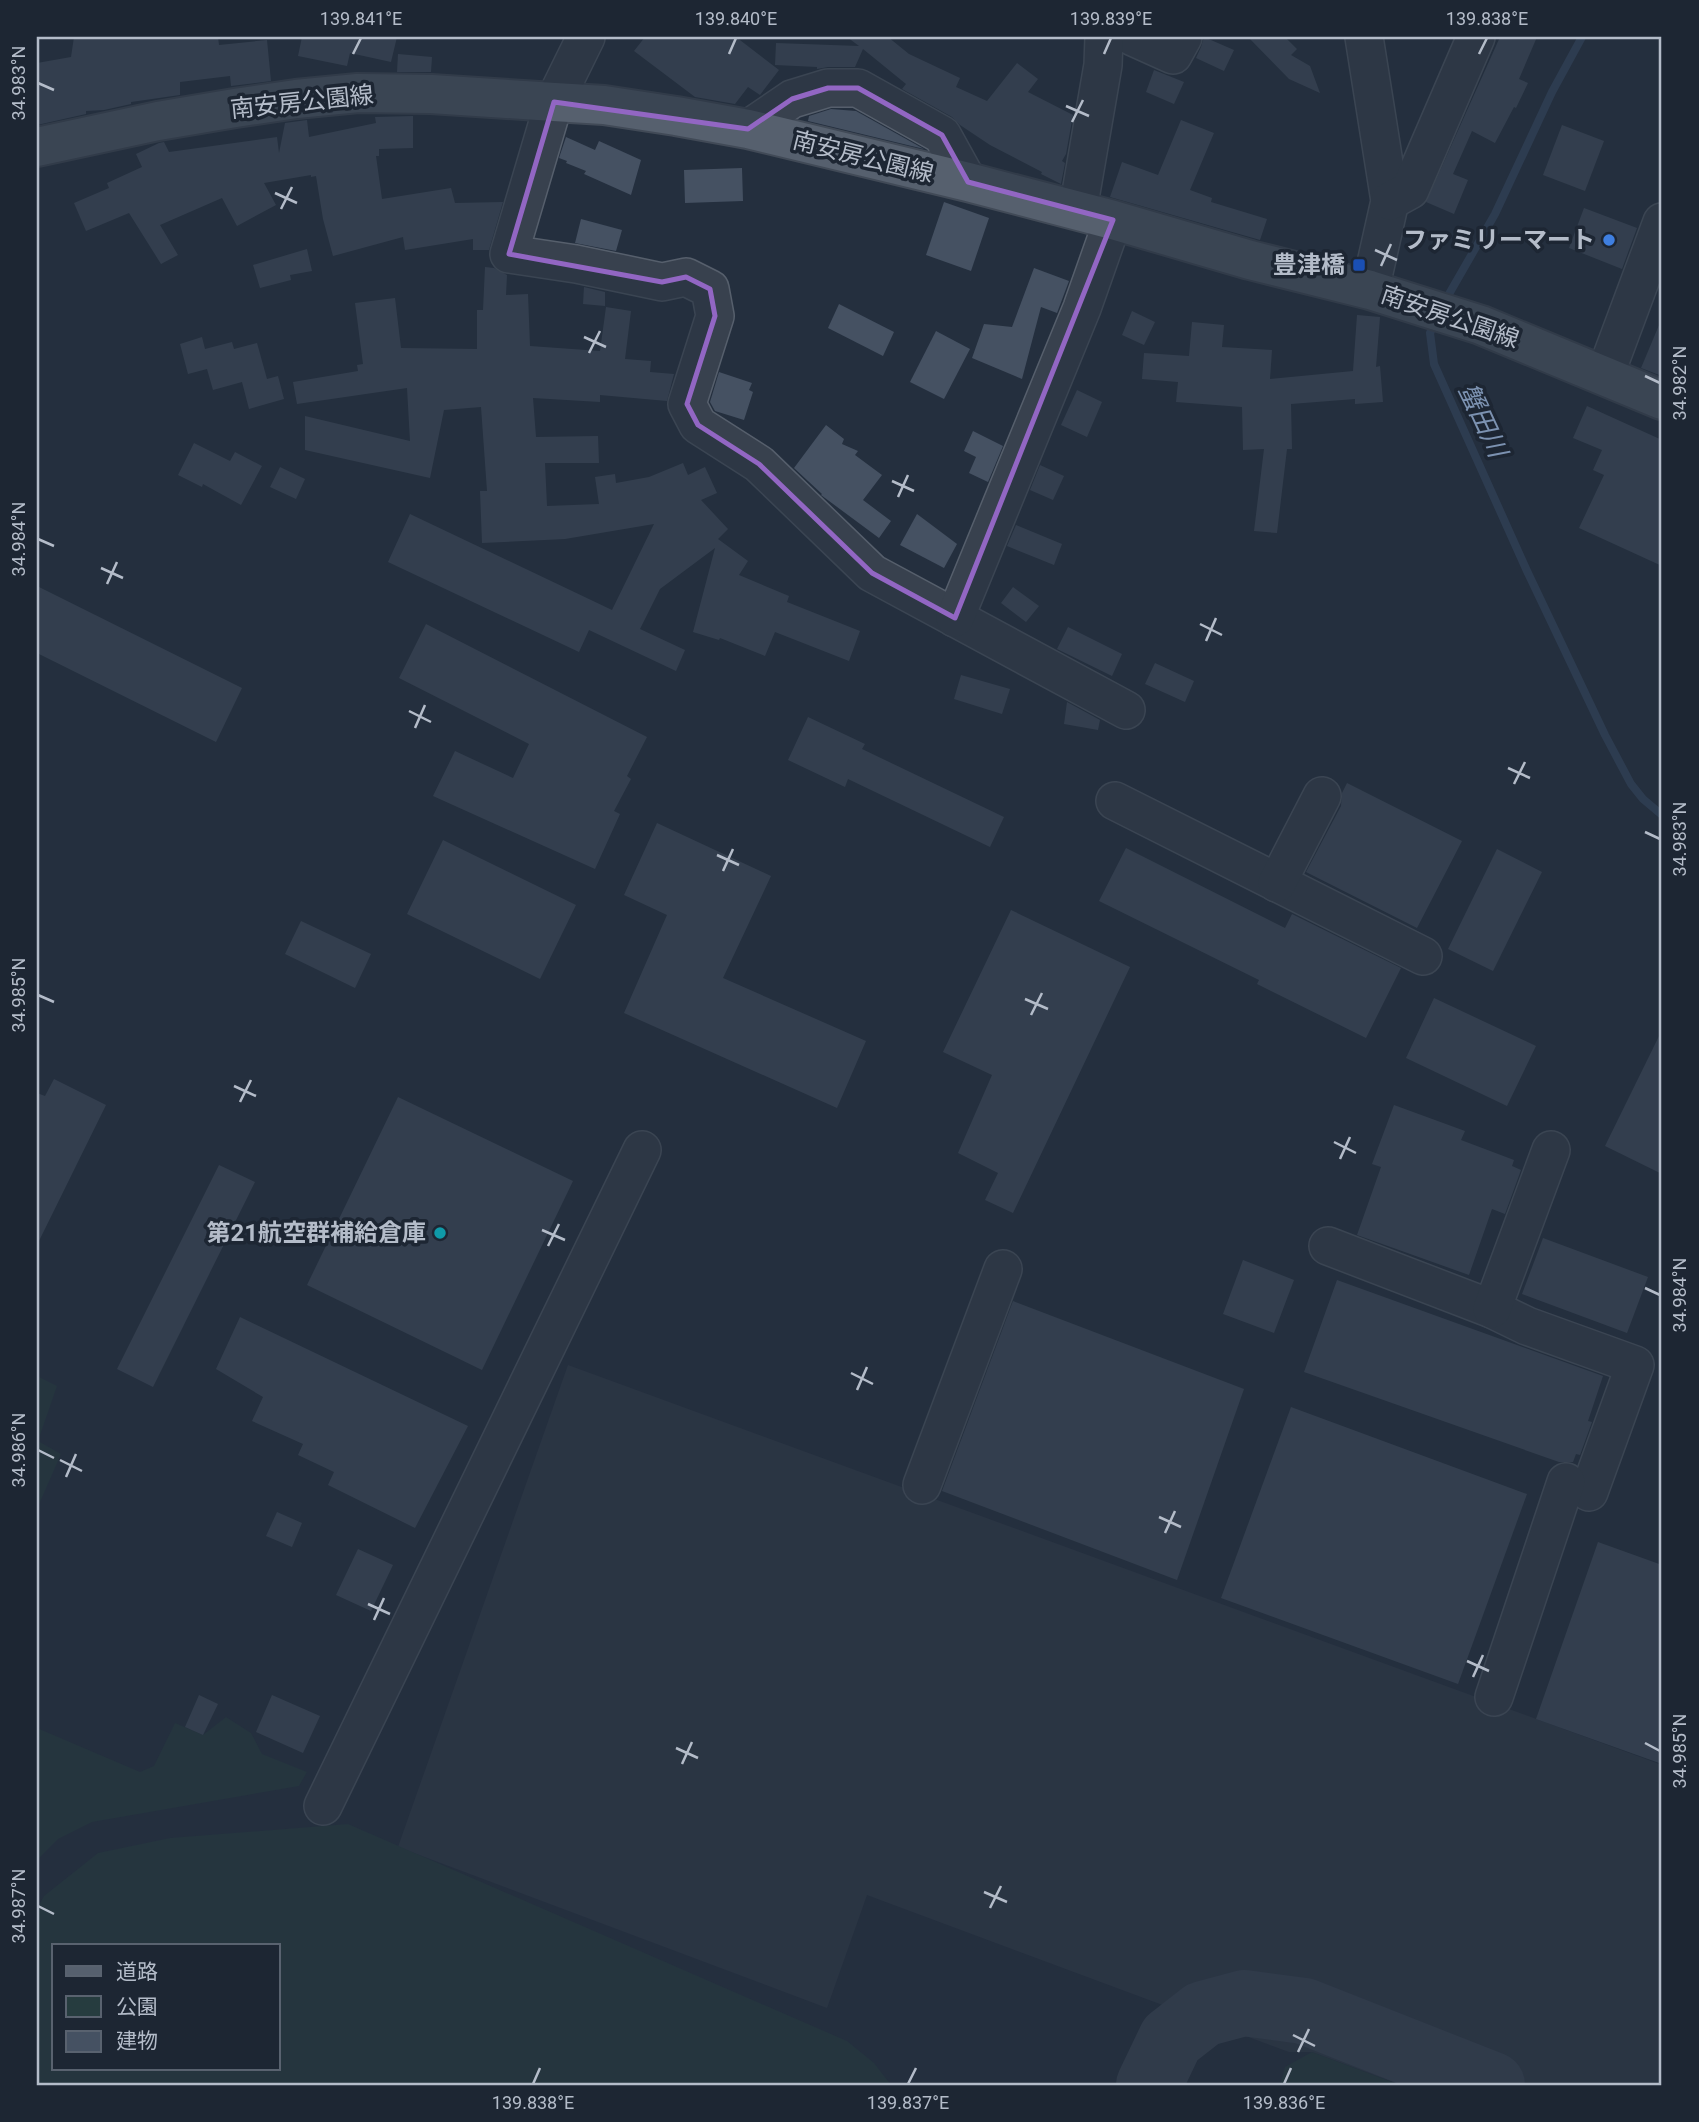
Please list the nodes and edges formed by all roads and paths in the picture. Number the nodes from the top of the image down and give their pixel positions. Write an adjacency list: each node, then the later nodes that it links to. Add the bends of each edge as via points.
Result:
1 (586, 37): 7 (street)
2 (1104, 37): 12 (street)
3 (1133, 37): 4 (street, via 1173,55)
4 (1182, 37)
5 (1364, 37): 11 (street)
6 (1476, 37): 11 (street, via 1410,190)
7 (554, 102): 8 (main road, 南安房公園線, via 616,107); 9 (main road, 南安房公園線, via 345,94 171,118); 17 (street, via 509,254 662,282 686,277 710,289 715,316 687,404 698,425 759,464 872,573)
8 (748, 129): 10 (main road, 南安房公園線); 10 (street, via 792,99 828,89 858,89 942,135)
9 (37, 147)
10 (968, 182): 12 (main road, 南安房公園線)
11 (1390, 201): 14 (street)
12 (1095, 215): 14 (main road, 南安房公園線); 17 (street, via 1082,308)
13 (1662, 222): 15 (street)
14 (1370, 290): 15 (main road, 南安房公園線, via 1481,325)
15 (1605, 375): 16 (main road, 南安房公園線)
16 (1662, 400)
17 (955, 618): 18 (street)
18 (1126, 710)
19 (1322, 796): 21 (street)
20 (1115, 801): 21 (street)
21 (1277, 883): 22 (street)
22 (1423, 956)
23 (642, 1150): 31 (street)
24 (1550, 1150): 27 (street)
25 (1328, 1246): 27 (street)
26 (1003, 1269): 29 (street)
27 (1492, 1308): 28 (street, via 1527,1326)
28 (1648, 1368): 30 (street, via 1577,1487)
29 (922, 1485)
30 (1494, 1697)
31 (323, 1806)

